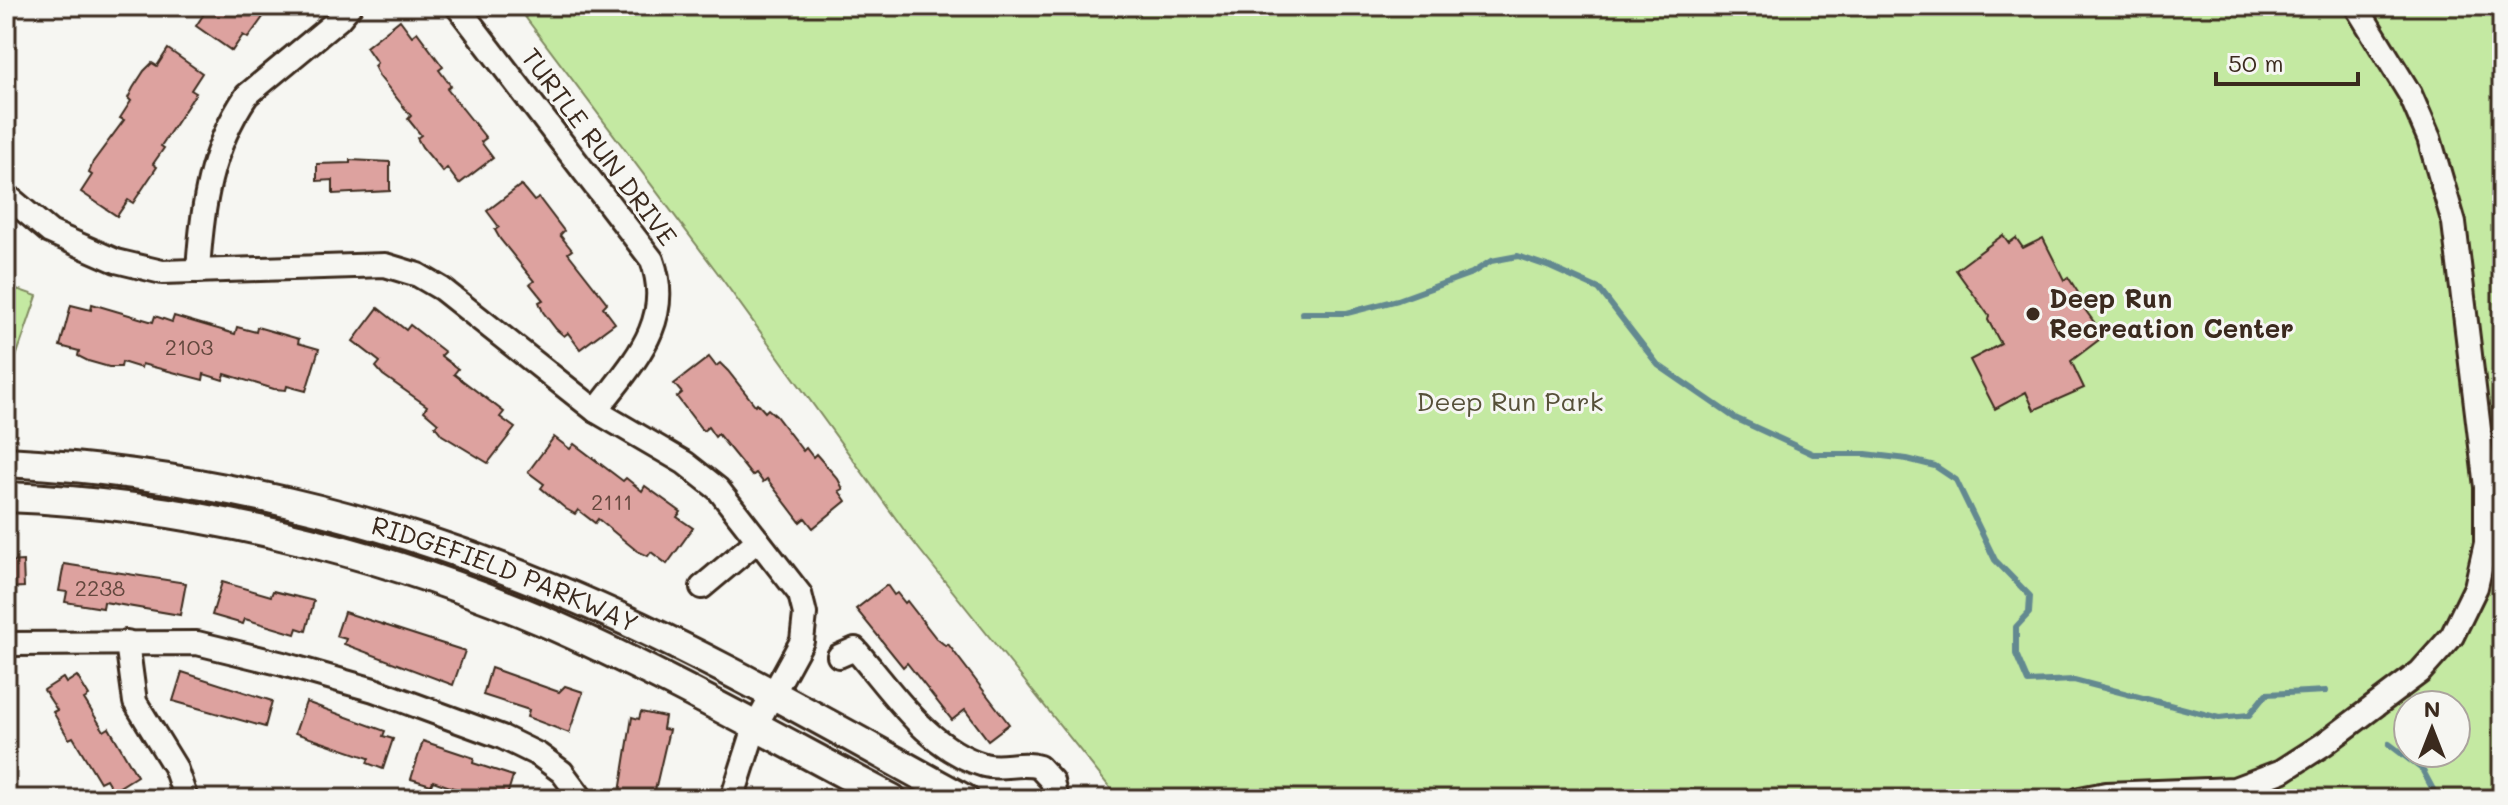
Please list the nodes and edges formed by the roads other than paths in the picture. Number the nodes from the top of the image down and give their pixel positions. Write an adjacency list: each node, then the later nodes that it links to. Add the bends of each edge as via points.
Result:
1 (350, 6): 5 (street, via 239,106 208,181)
2 (457, 6): 6 (street, TURTLE RUN DRIVE, via 652,260 660,283 647,342)
3 (2356, 6): 22 (street, via 2410,94 2454,223 2486,487 2486,543 2476,587 2452,636 2420,672 2282,771 2234,789)
4 (6, 195): 5 (street, via 50,232 116,261 162,272)
5 (198, 271): 6 (street, via 346,264 401,267 442,289)
6 (596, 411): 9 (street, via 685,463 718,489)
7 (6, 462): 14 (main road, RIDGEFIELD PARKWAY, via 195,484 379,527 561,591)
8 (6, 497): 15 (main road, RIDGEFIELD PARKWAY, via 194,519 368,559 537,619)
9 (758, 540): 10 (street); 14 (street, via 800,594 805,614 802,641)
10 (702, 587)
11 (127, 642): 12 (street); 16 (street, via 135,702 175,767); 17 (street, via 197,643 374,690 523,746 562,772)
12 (6, 644)
13 (839, 656): 21 (street, via 855,649 927,732 953,750 983,765 1039,767 1052,781)
14 (771, 696): 15 (street); 20 (main road, RIDGEFIELD PARKWAY)
15 (755, 727): 18 (street); 19 (main road, RIDGEFIELD PARKWAY)
16 (186, 799)
17 (582, 799)
18 (732, 799)
19 (892, 799)
20 (964, 799)
21 (1056, 799)
22 (2080, 799)

